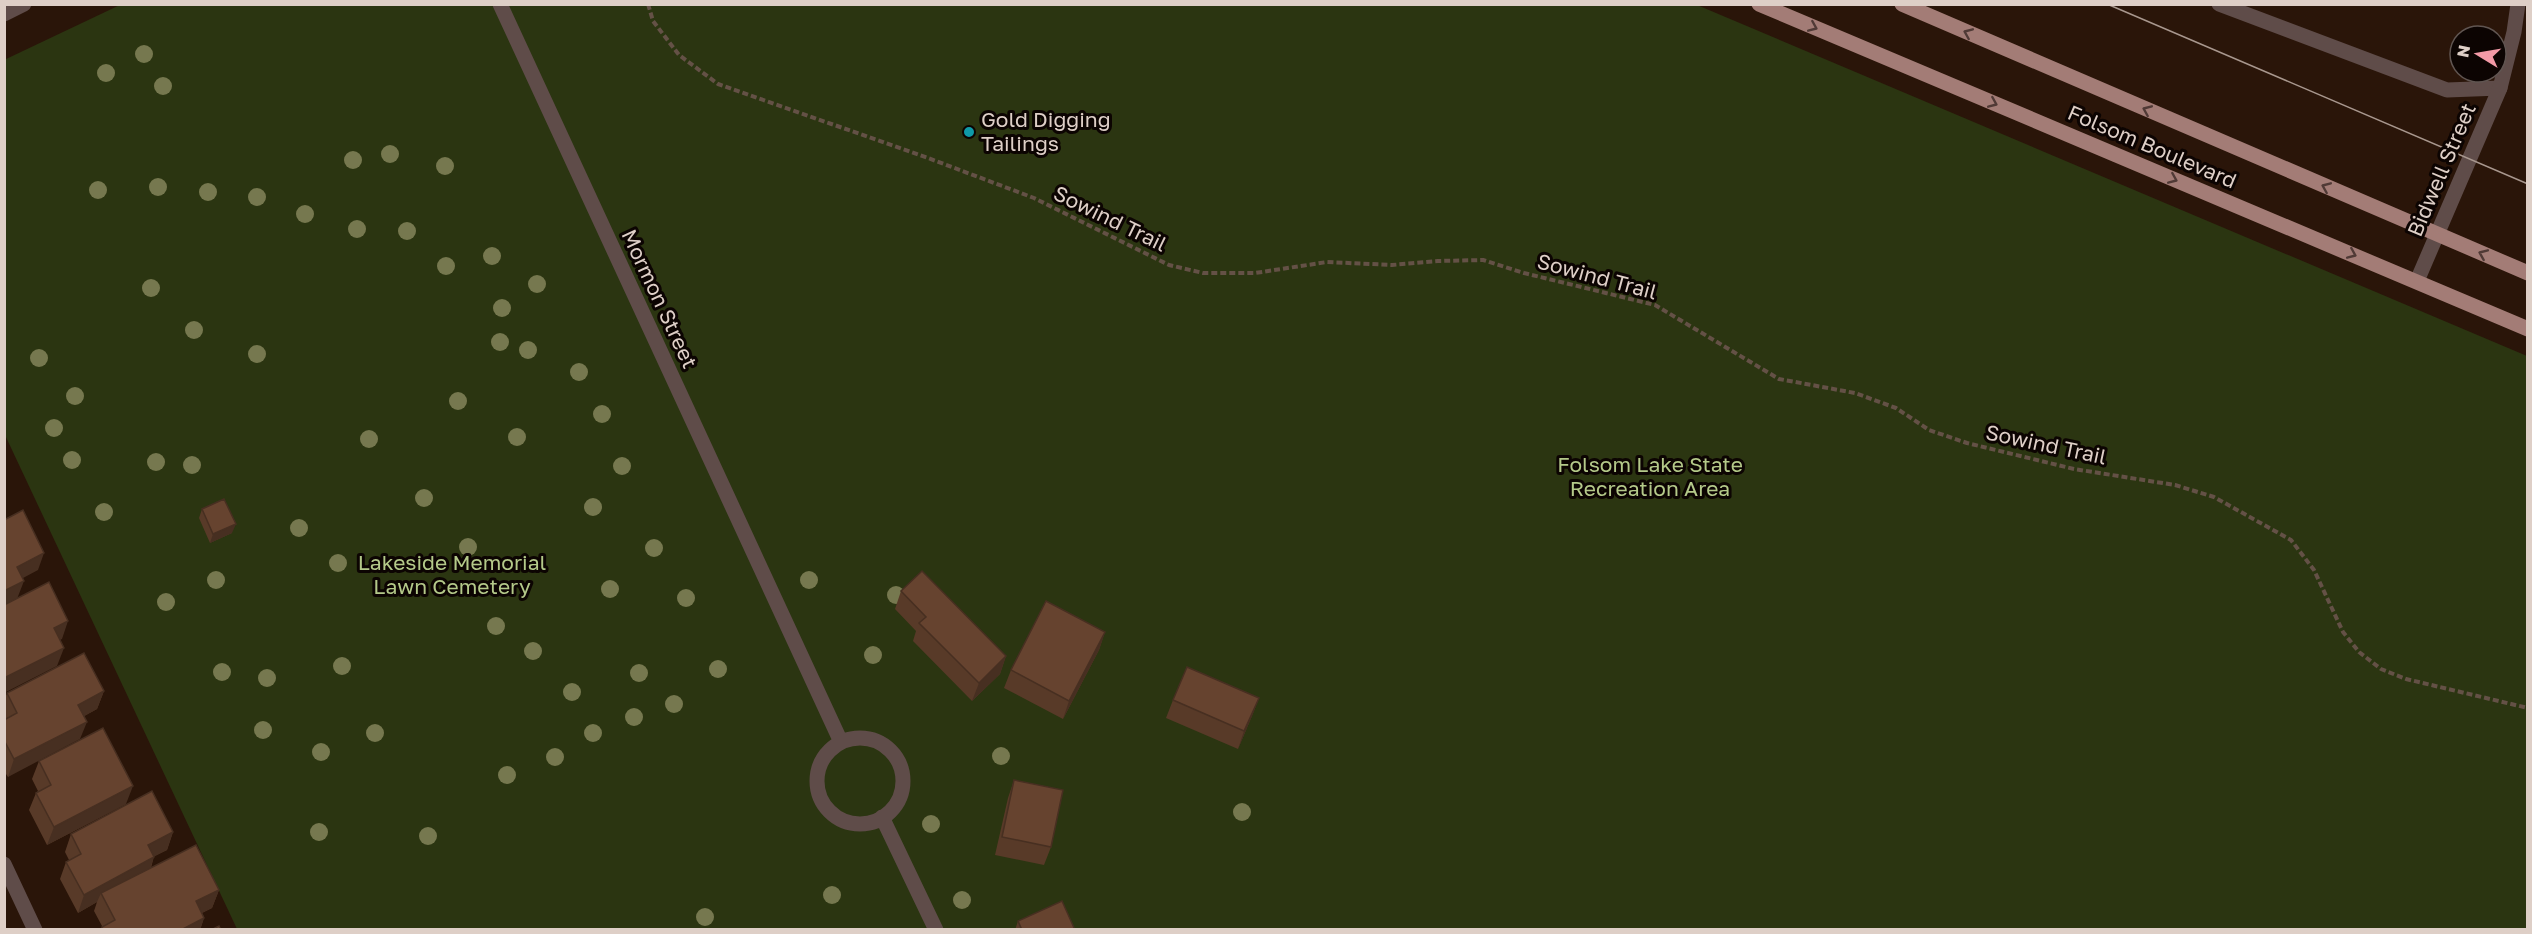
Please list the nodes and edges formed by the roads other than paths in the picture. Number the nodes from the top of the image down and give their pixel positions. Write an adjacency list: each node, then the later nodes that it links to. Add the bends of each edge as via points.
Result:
1 (24, 4): 7 (street)
2 (500, 4): 13 (street, Mormon Street)
3 (1759, 4): 11 (main road, Folsom Boulevard, one-way to 11)
4 (1902, 4): 9 (main road, Folsom Boulevard, one-way to 4)
5 (2219, 4): 8 (street, via 2447,90)
6 (2518, 4): 8 (street, Bidwell Street)
7 (4, 14)
8 (2500, 88): 9 (street, Bidwell Street)
9 (2438, 235): 10 (main road, Folsom Boulevard, one-way to 9); 11 (street, Bidwell Street)
10 (2528, 273)
11 (2416, 281): 12 (main road, Folsom Boulevard)
12 (2528, 329)
13 (842, 742): 14 (street, via 855,738 881,744 899,764 902,792 896,805); 14 (street, via 821,762 818,789 824,803 832,814 845,821 859,824)
14 (882, 817): 17 (street)
15 (4, 864): 16 (street)
16 (35, 930)
17 (936, 930)

